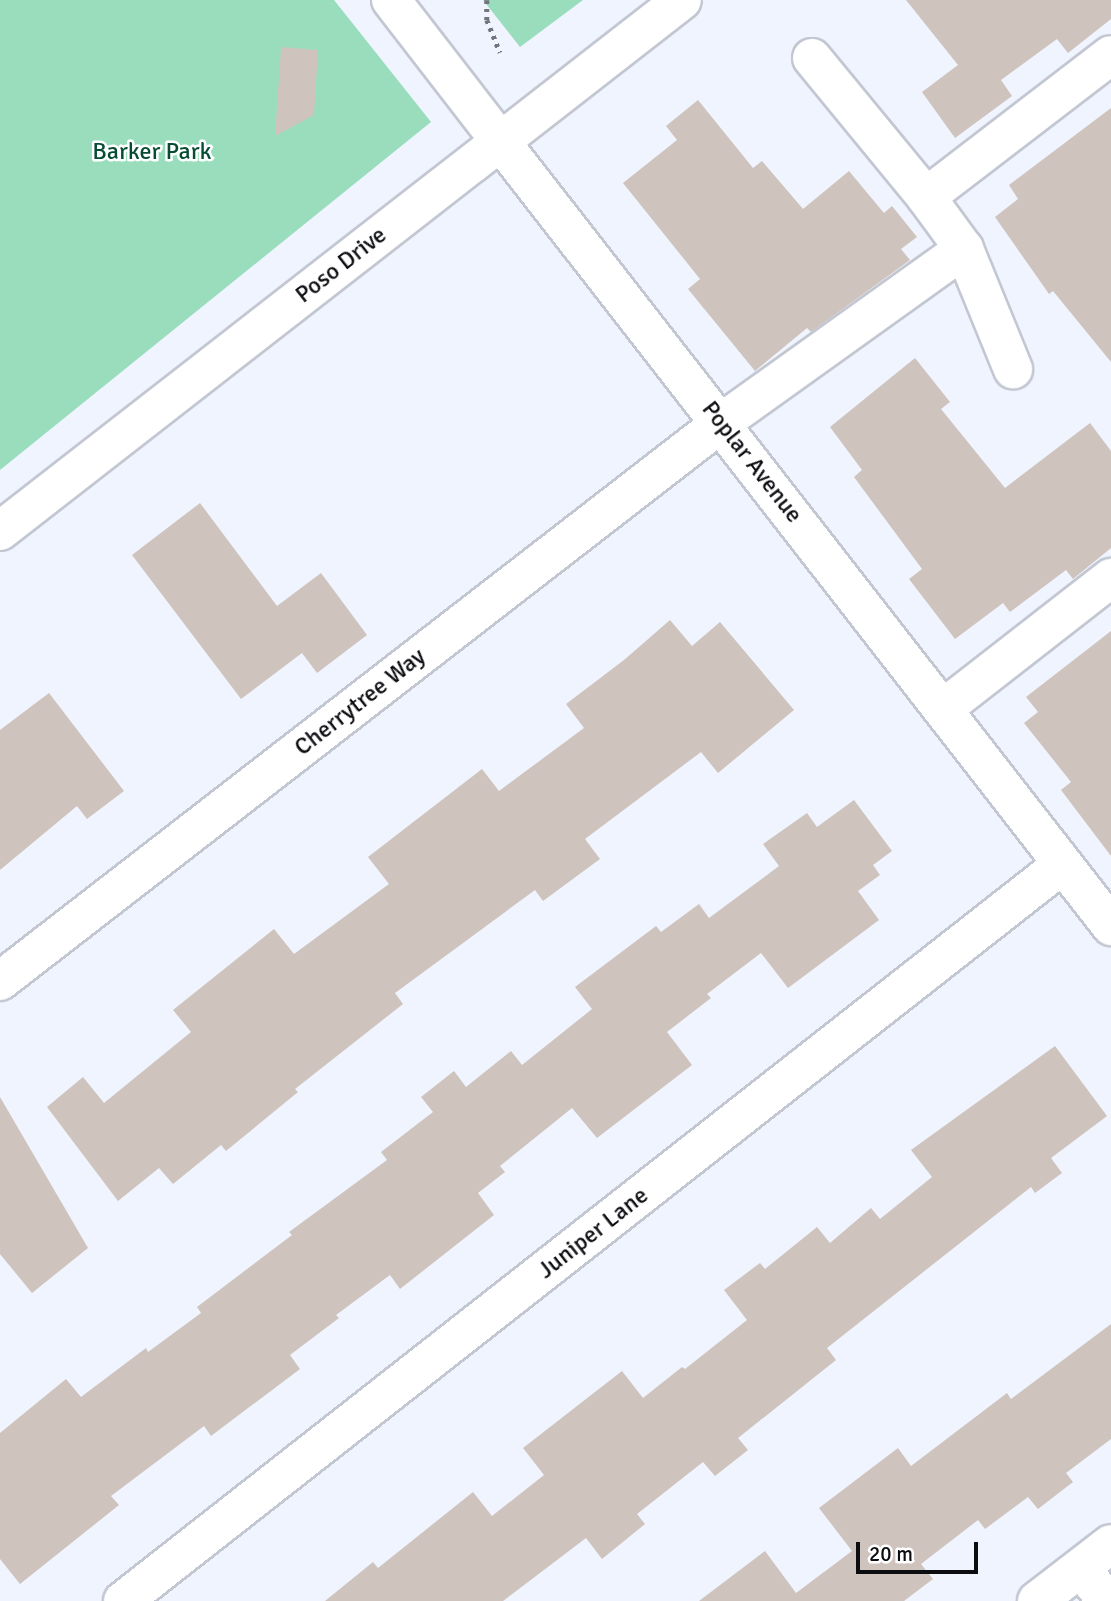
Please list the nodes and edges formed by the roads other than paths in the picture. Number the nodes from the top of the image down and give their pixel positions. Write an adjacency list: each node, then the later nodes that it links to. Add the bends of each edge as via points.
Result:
1 (391, 0): 5 (street, Poplar Avenue)
2 (682, 0): 5 (street, Poso Drive)
3 (1111, 55): 6 (street)
4 (812, 58): 6 (street)
5 (500, 141): 9 (street, Poplar Avenue); 10 (street, Poso Drive)
6 (926, 197): 7 (street)
7 (964, 249): 8 (street); 9 (street, Cherrytree Way)
8 (1013, 369)
9 (721, 423): 12 (street, Poplar Avenue); 15 (street, Cherrytree Way)
10 (0, 531)
11 (1109, 583): 12 (street)
12 (944, 708): 13 (street, Poplar Avenue)
13 (1063, 864): 14 (street, Poplar Avenue); 18 (street, Juniper Lane)
14 (1111, 926)
15 (0, 981)
16 (1111, 1544): 17 (street)
17 (1080, 1568): 19 (street); 20 (street)
18 (123, 1601)
19 (1037, 1601)
20 (1107, 1601)

